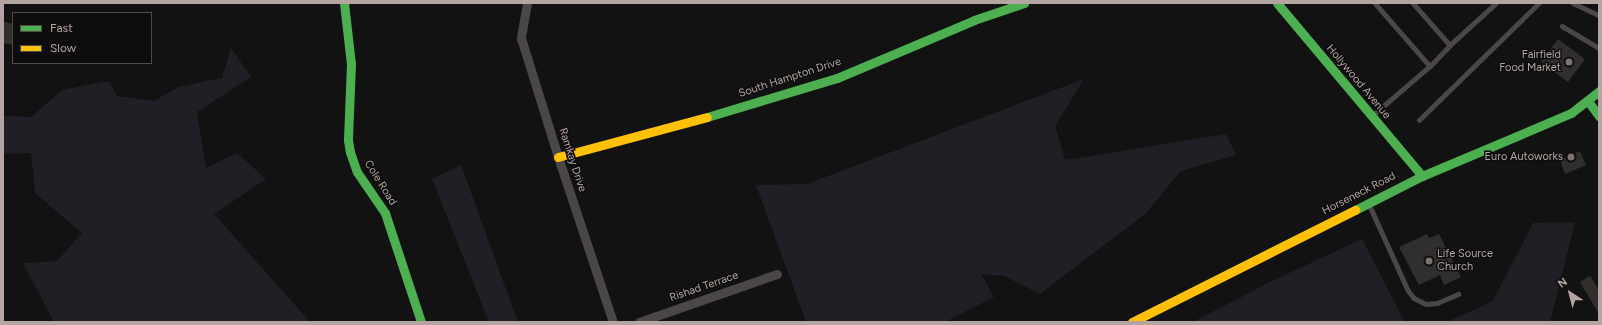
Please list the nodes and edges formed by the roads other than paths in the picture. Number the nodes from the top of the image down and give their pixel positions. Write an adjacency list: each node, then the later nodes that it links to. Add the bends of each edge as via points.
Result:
1 (344, 3): 25 (street, Cole Road, via 351,64 348,140 350,152 357,172 385,213)
2 (527, 3): 20 (street, Ramkay Drive, via 521,38)
3 (1024, 3): 20 (street, South Hampton Drive, via 974,20 837,78 693,121)
4 (1277, 3): 17 (street, Hollywood Avenue)
5 (1375, 3): 14 (lane)
6 (1413, 3): 12 (lane)
7 (1496, 3): 12 (lane)
8 (1539, 3): 19 (lane)
9 (1573, 3): 10 (lane)
10 (1599, 15)
11 (1562, 26): 13 (lane)
12 (1450, 46): 14 (lane)
13 (1599, 48)
14 (1430, 66): 17 (lane)
15 (1599, 92): 16 (street, Horseneck Road)
16 (1588, 101): 18 (street); 21 (street, Horseneck Road, via 1571,113)
17 (1371, 116): 21 (street, Hollywood Avenue)
18 (1599, 116)
19 (1419, 120)
20 (558, 157): 26 (street, Ramkay Drive)
21 (1422, 176): 22 (street, Horseneck Road)
22 (1368, 203): 24 (lane, via 1414,298 1426,304 1437,303); 28 (street, Horseneck Road)
23 (777, 274): 27 (street, Rishad Terrace)
24 (1458, 294)
25 (421, 322)
26 (613, 322)
27 (639, 322)
28 (1132, 322)

